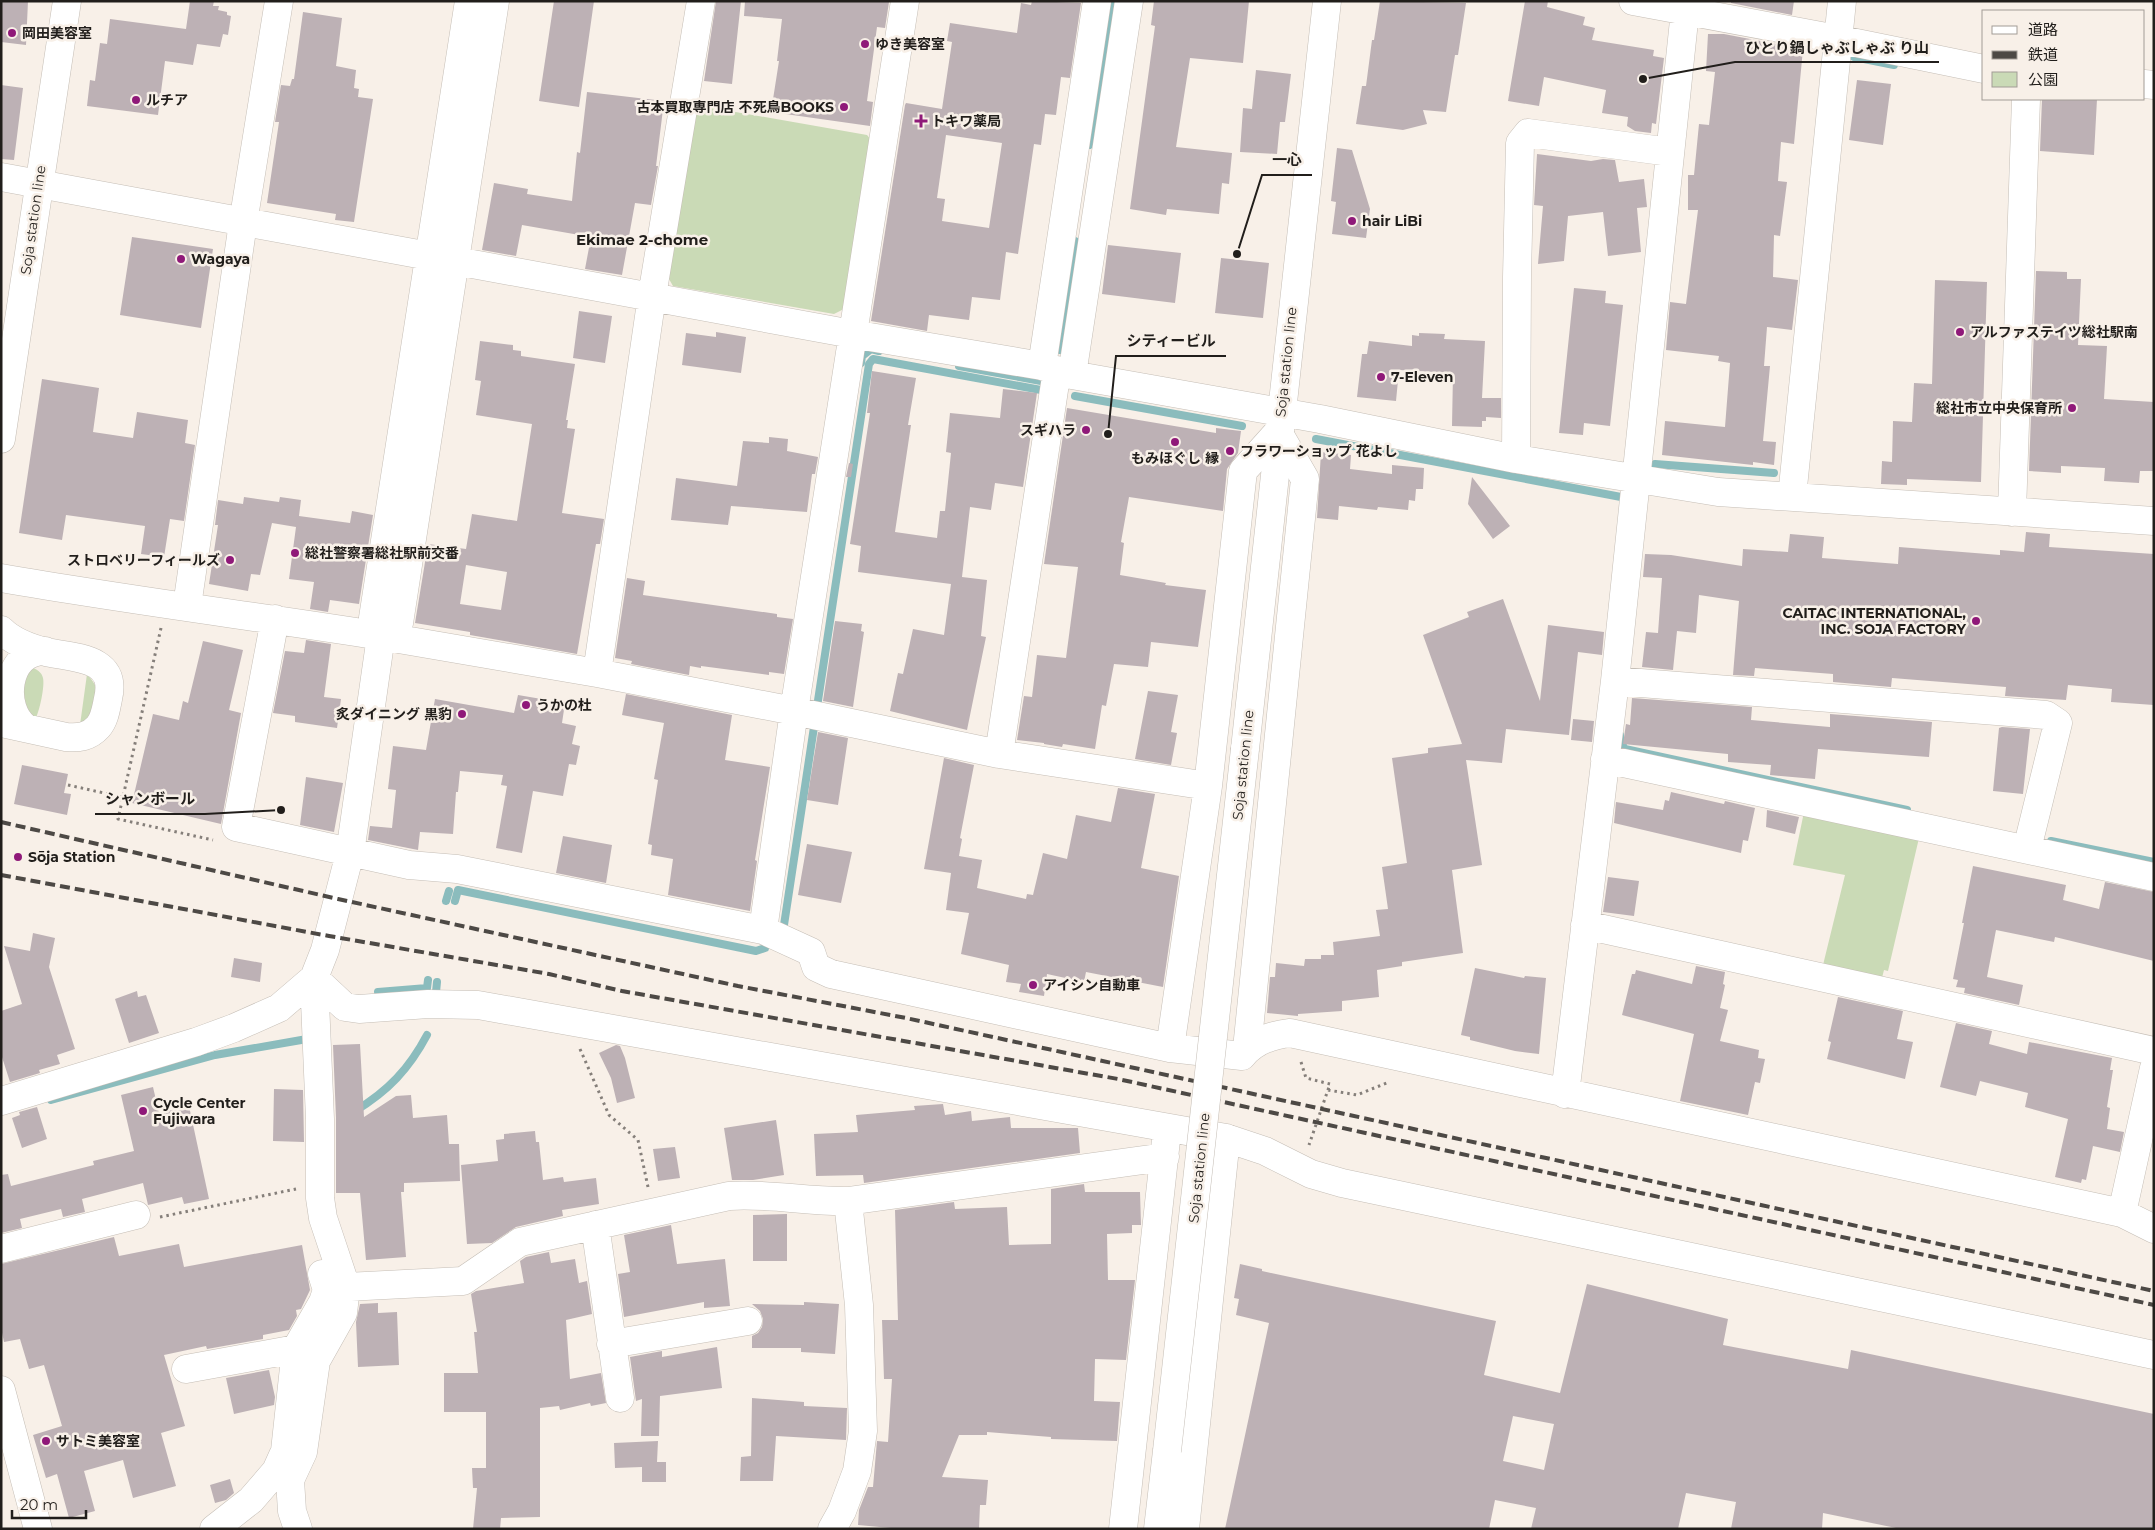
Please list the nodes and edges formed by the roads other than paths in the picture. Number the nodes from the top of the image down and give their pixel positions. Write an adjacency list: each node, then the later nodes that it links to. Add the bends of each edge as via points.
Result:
1 (67, 1): 18 (street, Soja station line)
2 (278, 1): 19 (street)
3 (469, 1): 20 (street)
4 (495, 1): 21 (street)
5 (701, 1): 22 (street)
6 (905, 1): 23 (street)
7 (1098, 1): 24 (street)
8 (1129, 1): 24 (street)
9 (1327, 1): 25 (street, Soja station line)
10 (1633, 1): 12 (street)
11 (1842, 1): 13 (street)
12 (1685, 11): 13 (street); 16 (street)
13 (1838, 39): 14 (street); 29 (street)
14 (1982, 69)
15 (2026, 100): 30 (street)
16 (1670, 152): 27 (street, via 1528,133 1520,143); 28 (street)
17 (1, 177): 18 (street)
18 (38, 184): 19 (street); 26 (street, Soja station line)
19 (243, 223): 20 (street); 33 (street)
20 (429, 256): 21 (street); 36 (street, via 373,618)
21 (455, 261): 22 (street); 36 (street, via 399,623)
22 (652, 296): 23 (street); 38 (street)
23 (852, 334): 24 (street); 40 (street)
24 (1057, 370): 25 (street); 42 (street)
25 (1280, 422): 27 (street); 44 (street, via 1243,471); 52 (street, via 1304,480); 82 (street, Soja station line, bridge)
26 (1, 439)
27 (1516, 458): 28 (street)
28 (1636, 479): 29 (street, via 1718,492); 39 (street)
29 (1792, 497): 30 (street)
30 (2012, 512): 31 (street)
31 (2154, 521)
32 (1, 578): 33 (street)
33 (187, 606): 34 (street)
34 (275, 619): 36 (street); 46 (street, via 236,827)
35 (1, 630): 37 (street, via 18,642)
36 (381, 636): 38 (street); 46 (street)
37 (44, 652): 41 (street, via 35,651 24,656 12,669 7,697); 41 (street, via 85,659 102,668 110,689 101,723 86,736 76,738)
38 (597, 673): 40 (street)
39 (1615, 681): 43 (street); 45 (street, via 2046,714 2058,723)
40 (805, 713): 42 (street); 49 (street)
41 (13, 726)
42 (999, 754): 44 (street)
43 (1605, 759): 45 (street); 48 (street)
44 (1208, 786): 51 (street)
45 (2027, 849): 47 (street)
46 (350, 853): 49 (street, via 456,870); 50 (street, via 325,950)
47 (2154, 877)
48 (1585, 925): 53 (street); 55 (street)
49 (763, 930): 51 (street, via 811,952 816,967 831,974)
50 (314, 978): 56 (street, via 279,1008 234,1028); 57 (street, via 345,1006 359,1010 428,1004 478,1005); 67 (street, via 320,1198)
51 (1170, 1048): 52 (street, via 1232,1056 1242,1056)
52 (1247, 1049): 55 (street, via 1272,1035 1290,1033)
53 (2154, 1050)
54 (2154, 1068): 64 (street)
55 (1565, 1094): 64 (street)
56 (1, 1101)
57 (1168, 1128): 58 (street); 60 (street)
58 (1226, 1138): 71 (street, via 1265,1150 1311,1174 1342,1183); 83 (street)
59 (2154, 1155): 64 (street)
60 (1165, 1157): 62 (street); 81 (street)
61 (303, 1187): 67 (street, via 304,1208)
62 (848, 1201): 65 (street, via 754,1194 729,1196); 80 (street, via 859,1305 863,1431 857,1471)
63 (136, 1216): 66 (street)
64 (2139, 1216)
65 (594, 1225): 67 (street, via 520,1242 463,1280); 69 (street)
66 (1, 1249)
67 (336, 1289): 70 (street, via 323,1302); 76 (street, via 343,1313 316,1361 302,1452)
68 (748, 1321): 69 (street)
69 (612, 1344): 74 (street)
70 (296, 1349): 72 (street); 76 (street)
71 (2154, 1355)
72 (186, 1369)
73 (1, 1390): 75 (street)
74 (620, 1398)
75 (5, 1423): 77 (street)
76 (283, 1476): 78 (street); 79 (street)
77 (38, 1529)
78 (214, 1529)
79 (298, 1529)
80 (832, 1529)
81 (1123, 1529)
82 (1158, 1529)
83 (1185, 1529)

